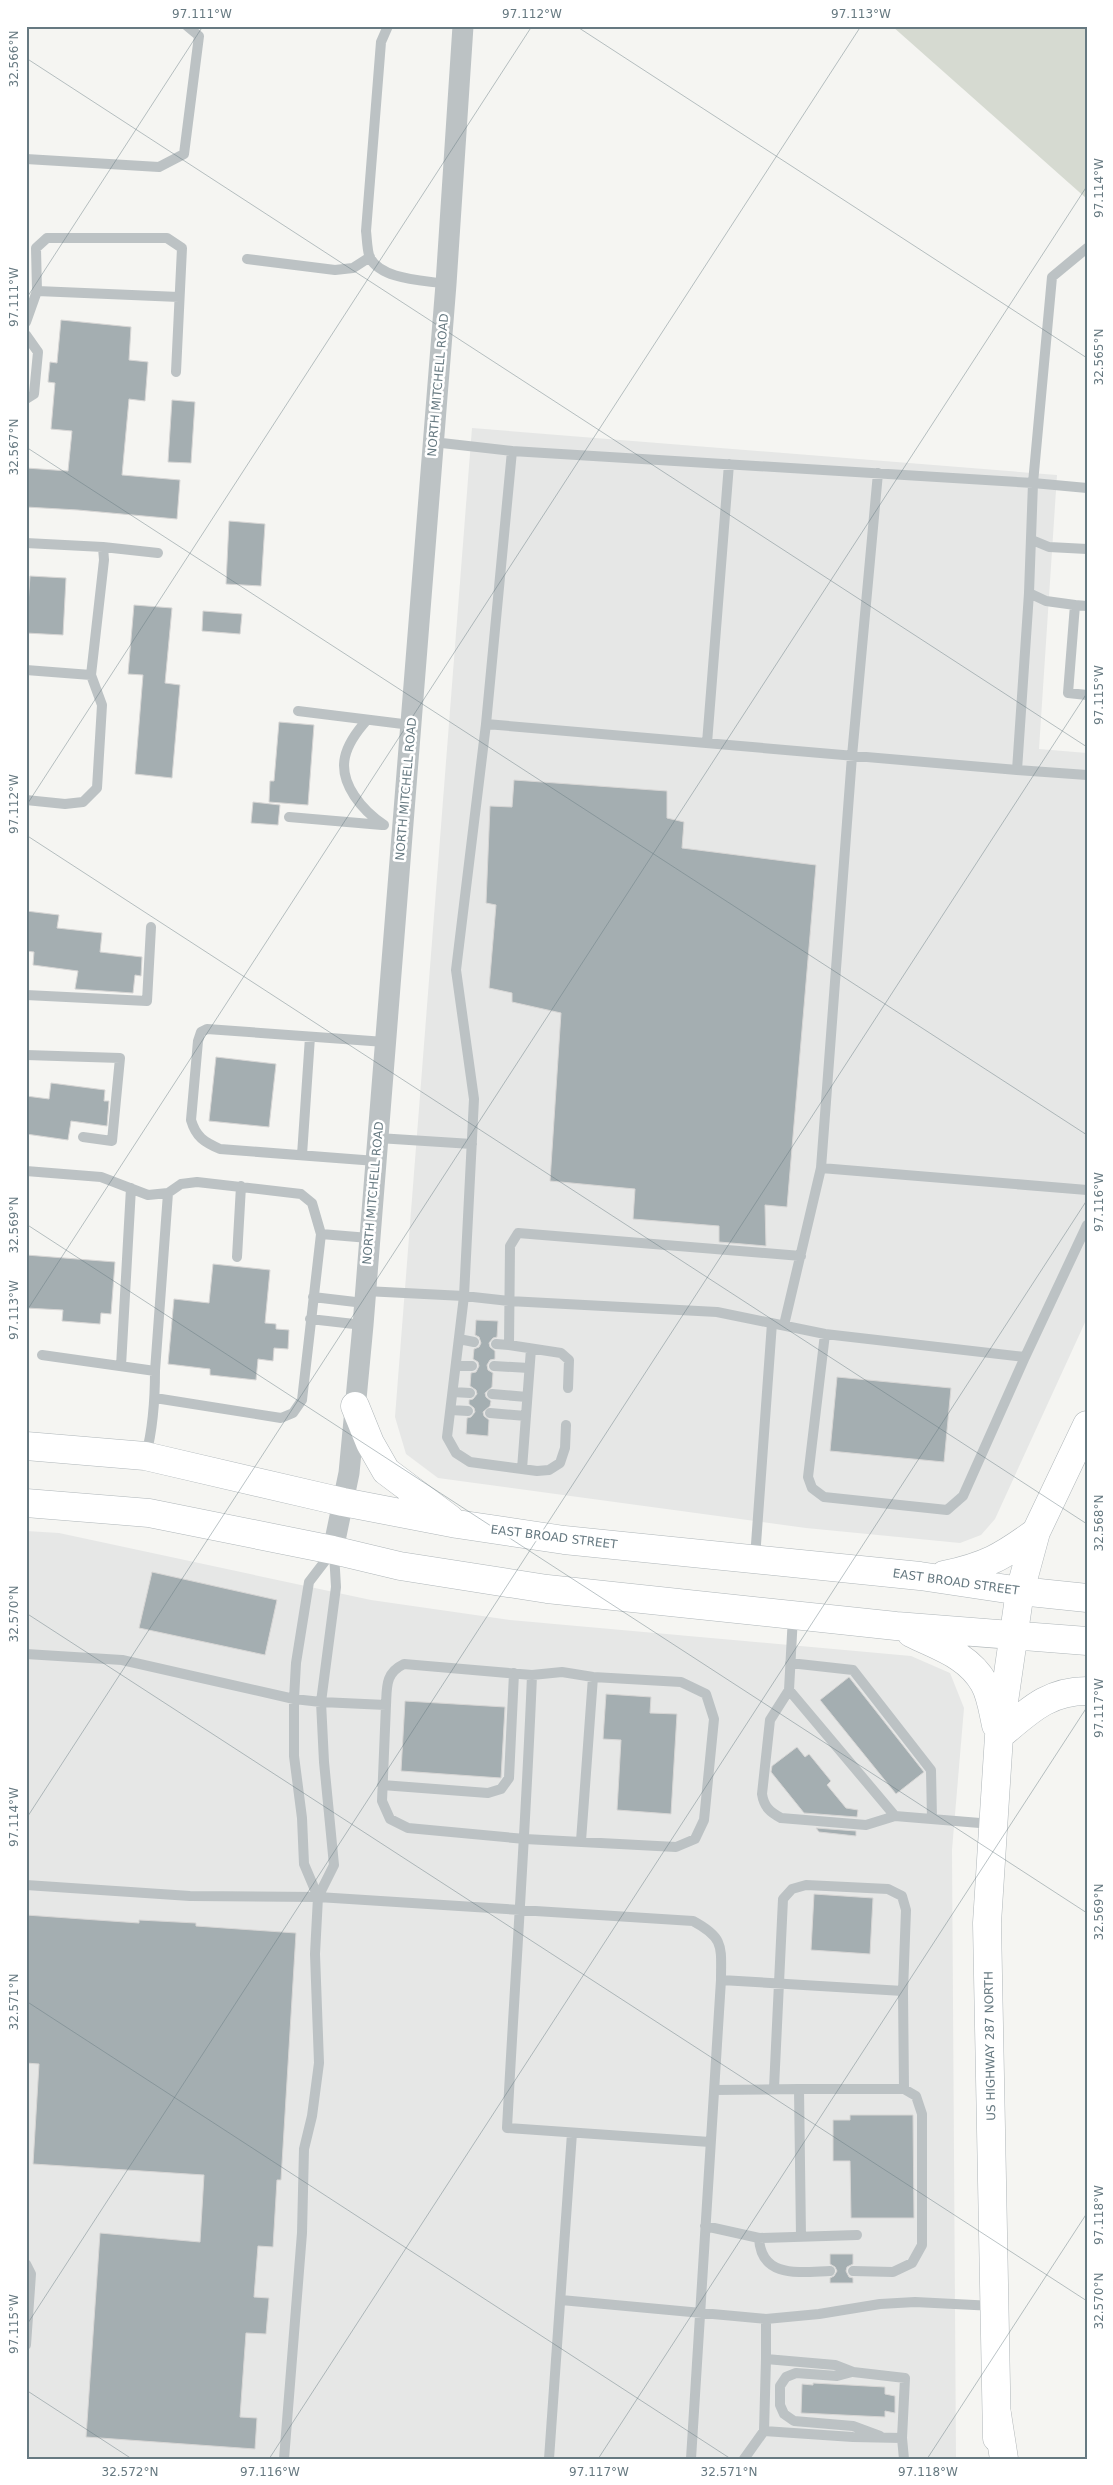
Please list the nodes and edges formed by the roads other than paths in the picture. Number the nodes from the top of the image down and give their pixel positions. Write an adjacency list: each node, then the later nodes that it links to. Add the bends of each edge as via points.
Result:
1 (187, 26): 4 (lane, via 199,36 184,154 159,167)
2 (388, 26): 6 (lane, via 381,42 366,231)
3 (463, 26): 8 (street, NORTH MITCHELL ROAD)
4 (26, 159)
5 (1087, 248): 19 (lane, via 1052,277)
6 (370, 257): 7 (lane, via 353,268 335,270); 8 (lane, via 382,270)
7 (247, 259)
8 (446, 284): 15 (street, NORTH MITCHELL ROAD)
9 (37, 291): 10 (lane); 10 (lane, via 36,248 47,238 167,238 182,248); 11 (lane)
10 (179, 297): 13 (lane)
11 (26, 322)
12 (26, 335): 14 (lane, via 38,352 34,394)
13 (176, 372)
14 (26, 399)
15 (433, 442): 16 (lane); 35 (street, NORTH MITCHELL ROAD)
16 (512, 451): 17 (lane); 34 (lane)
17 (729, 464): 18 (lane); 36 (lane)
18 (878, 473): 19 (lane); 37 (lane)
19 (1033, 483): 20 (lane); 21 (lane)
20 (1087, 488)
21 (1032, 540): 24 (lane, via 1049,547); 26 (lane)
22 (26, 542): 23 (lane)
23 (103, 547): 25 (lane); 30 (lane)
24 (1087, 549)
25 (158, 553)
26 (1029, 593): 27 (lane, via 1046,601); 38 (lane)
27 (1075, 605): 28 (lane); 31 (lane, via 1068,693)
28 (1087, 606)
29 (26, 670): 30 (lane)
30 (91, 675): 40 (lane, via 102,705 96,788 83,802 65,804)
31 (1087, 696)
32 (298, 711): 33 (lane)
33 (367, 720): 35 (lane); 42 (lane, via 352,741 345,757 345,770 360,805)
34 (486, 724): 36 (lane); 50 (lane, via 456,970 474,1099)
35 (411, 725): 42 (street, NORTH MITCHELL ROAD)
36 (707, 743): 37 (lane)
37 (852, 756): 38 (lane); 53 (lane)
38 (1017, 770): 39 (lane)
39 (1087, 775)
40 (26, 800)
41 (289, 817): 42 (lane)
42 (393, 826): 46 (street, NORTH MITCHELL ROAD)
43 (151, 927): 44 (lane, via 147,1001)
44 (26, 995)
45 (310, 1036): 46 (lane); 51 (lane); 51 (lane, via 202,1032 198,1041 191,1120 203,1141 220,1149)
46 (385, 1042): 49 (street, NORTH MITCHELL ROAD)
47 (26, 1055): 48 (lane, via 120,1058 112,1141)
48 (83, 1137)
49 (378, 1138): 50 (lane); 52 (street, NORTH MITCHELL ROAD)
50 (472, 1144): 64 (lane)
51 (302, 1155): 52 (lane)
52 (376, 1160): 61 (street, NORTH MITCHELL ROAD)
53 (821, 1168): 57 (lane); 62 (lane)
54 (26, 1171): 56 (lane, via 100,1177)
55 (241, 1186): 58 (lane, via 197,1182 181,1184); 60 (lane, via 301,1194 312,1203); 63 (lane)
56 (131, 1188): 58 (lane, via 148,1195); 80 (lane)
57 (1087, 1190)
58 (168, 1193): 85 (lane)
59 (1087, 1226): 79 (lane)
60 (322, 1234): 61 (lane); 65 (lane)
61 (369, 1238): 66 (street, NORTH MITCHELL ROAD)
62 (800, 1256): 67 (lane, via 518,1233 510,1246); 71 (lane)
63 (237, 1257)
64 (464, 1296): 66 (lane); 67 (lane); 73 (lane)
65 (313, 1297): 66 (lane); 68 (lane)
66 (365, 1297): 70 (street, NORTH MITCHELL ROAD)
67 (509, 1301): 69 (lane, via 717,1312); 76 (lane)
68 (310, 1319): 70 (lane); 91 (lane, via 302,1400 293,1413 281,1418)
69 (772, 1323): 71 (lane); 107 (lane)
70 (362, 1325): 92 (street, NORTH MITCHELL ROAD)
71 (784, 1326): 72 (lane)
72 (825, 1334): 79 (lane); 79 (lane, via 808,1477 812,1488 824,1497 947,1510 963,1496)
73 (459, 1339): 74 (lane); 81 (lane)
74 (474, 1342)
75 (496, 1344): 76 (lane)
76 (509, 1345): 77 (lane)
77 (531, 1349): 84 (lane); 86 (lane, via 561,1354 569,1360)
78 (42, 1354): 80 (lane)
79 (1025, 1356)
80 (121, 1366): 85 (lane)
81 (456, 1366): 82 (lane); 87 (lane)
82 (472, 1366)
83 (494, 1366): 84 (lane)
84 (529, 1368): 90 (lane)
85 (155, 1371): 91 (lane)
86 (568, 1388)
87 (453, 1392): 88 (lane); 93 (lane)
88 (470, 1393)
89 (492, 1394): 90 (lane)
90 (527, 1397): 96 (lane)
91 (155, 1398): 100 (lane)
92 (355, 1406): 102 (street, NORTH MITCHELL ROAD); 104 (main road, via 370,1444 386,1471)
93 (451, 1410): 94 (lane); 101 (lane, via 447,1437 456,1453 470,1462)
94 (468, 1411)
95 (490, 1413): 96 (lane)
96 (526, 1416): 101 (lane)
97 (566, 1425): 101 (lane, via 560,1463 549,1470)
98 (1087, 1426): 105 (main road, US HIGHWAY 287 NORTH)
99 (26, 1446): 100 (main road, EAST BROAD STREET)
100 (145, 1456): 102 (main road, EAST BROAD STREET)
101 (522, 1469)
102 (343, 1502): 104 (main road, EAST BROAD STREET); 106 (street, NORTH MITCHELL ROAD)
103 (26, 1503): 106 (main road, via 149,1513)
104 (457, 1524): 107 (main road, EAST BROAD STREET, via 564,1540)
105 (1036, 1532): 108 (main road, via 1004,1555 974,1569); 109 (main road, US HIGHWAY 287 NORTH)
106 (334, 1550): 111 (main road, via 400,1566 547,1589); 122 (lane, via 309,1582 296,1663); 123 (lane, via 336,1587)
107 (755, 1559): 108 (main road, EAST BROAD STREET)
108 (933, 1578): 109 (main road, EAST BROAD STREET)
109 (1020, 1591): 110 (main road, EAST BROAD STREET); 113 (main road, US HIGHWAY 287 NORTH)
110 (1087, 1598)
111 (793, 1614): 112 (main road); 116 (lane)
112 (896, 1626): 113 (main road); 125 (main road, via 959,1655 974,1668 985,1685)
113 (1014, 1634): 114 (main road); 125 (main road, US HIGHWAY 287 NORTH)
114 (1087, 1641)
115 (26, 1654): 122 (lane, via 122,1660)
116 (790, 1663): 120 (lane); 128 (lane, via 853,1670 931,1770)
117 (514, 1673): 118 (lane); 124 (lane, via 404,1664 394,1669 388,1682); 126 (lane, via 509,1778 501,1789 488,1793)
118 (532, 1675): 119 (lane, via 562,1672); 130 (lane)
119 (593, 1677): 131 (lane); 131 (lane, via 681,1682 706,1694 714,1719 704,1820 695,1839 676,1847)
120 (789, 1690): 127 (lane); 127 (lane, via 770,1720 763,1804 772,1814 782,1818 866,1825)
121 (1087, 1691): 125 (main road, via 1068,1691 1041,1701)
122 (294, 1699): 123 (lane); 133 (lane, via 294,1756 304,1864)
123 (321, 1702): 124 (lane); 133 (lane, via 334,1865)
124 (386, 1705): 126 (lane)
125 (999, 1736): 129 (main road, US HIGHWAY 287 NORTH)
126 (382, 1785): 130 (lane, via 382,1801 390,1819 408,1828)
127 (896, 1816): 128 (lane)
128 (932, 1820): 129 (lane)
129 (993, 1824): 152 (main road, US HIGHWAY 287 NORTH, via 987,1923)
130 (525, 1839): 131 (lane); 134 (lane)
131 (581, 1841)
132 (26, 1885): 133 (lane, via 190,1896)
133 (318, 1897): 134 (lane); 162 (lane, via 315,1954 319,2063 304,2149 302,2233)
134 (519, 1908): 135 (lane, via 692,1921 709,1930 721,1946); 142 (lane, via 507,2128)
135 (720, 1980): 136 (lane); 141 (lane)
136 (778, 1982): 137 (lane); 137 (lane, via 783,1899 792,1888 806,1885 888,1889 902,1896 906,1910); 138 (lane)
137 (903, 1991): 140 (lane)
138 (774, 2088): 139 (lane); 141 (lane)
139 (799, 2089): 140 (lane); 146 (lane)
140 (904, 2089): 150 (lane, via 916,2096 922,2114 922,2245 912,2263 893,2272)
141 (714, 2090): 143 (lane)
142 (572, 2133): 143 (lane); 151 (lane)
143 (710, 2142): 144 (lane)
144 (705, 2226): 147 (lane); 153 (lane)
145 (857, 2236): 146 (lane)
146 (801, 2237): 147 (lane)
147 (759, 2238): 149 (lane, via 760,2252 772,2266 787,2272)
148 (26, 2264): 155 (lane, via 31,2274)
149 (830, 2271)
150 (853, 2271)
151 (561, 2300): 153 (lane); 163 (lane)
152 (995, 2306): 154 (lane, via 915,2302); 158 (main road, US HIGHWAY 287 NORTH)
153 (699, 2311): 154 (lane); 164 (lane)
154 (766, 2319): 156 (lane)
155 (26, 2345)
156 (766, 2359): 157 (lane, via 835,2365); 159 (lane)
157 (853, 2372): 160 (lane, via 837,2376 796,2373 786,2377 780,2386 780,2405 784,2414 794,2421 853,2426); 161 (lane, via 905,2378)
158 (997, 2414): 167 (main road, US HIGHWAY 287 NORTH); 168 (main road)
159 (764, 2431): 160 (lane); 165 (lane)
160 (880, 2436): 161 (lane)
161 (902, 2438): 166 (lane)
162 (284, 2459)
163 (549, 2459)
164 (692, 2459)
165 (744, 2459)
166 (904, 2459)
167 (997, 2459)
168 (1004, 2459)

